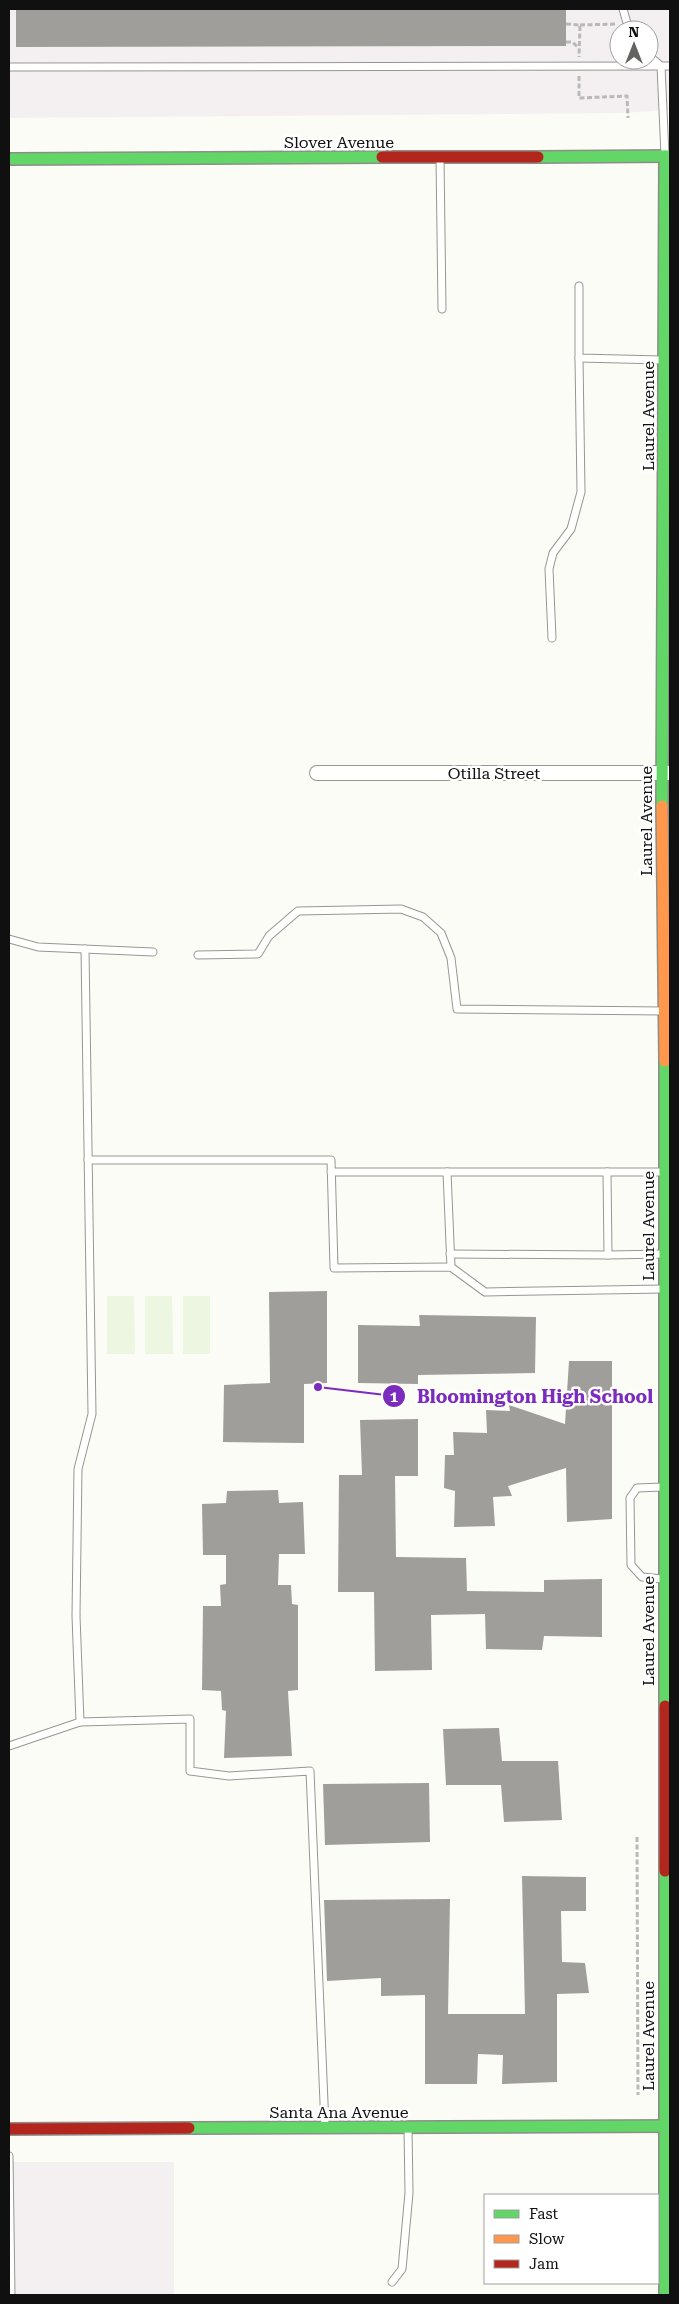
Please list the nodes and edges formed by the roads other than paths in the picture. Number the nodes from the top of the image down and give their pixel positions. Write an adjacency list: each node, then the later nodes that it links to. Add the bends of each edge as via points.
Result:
1 (670, 59): 2 (lane)
2 (661, 66): 3 (lane); 4 (lane); 5 (lane)
3 (670, 66)
4 (9, 68)
5 (668, 156): 6 (street, Slover Avenue); 10 (street, Laurel Avenue)
6 (440, 157): 7 (street, Slover Avenue); 9 (lane)
7 (9, 160)
8 (580, 286): 11 (lane)
9 (442, 309)
10 (667, 353): 11 (lane); 14 (street, Laurel Avenue)
11 (579, 358): 12 (lane, via 581,492 571,529 554,553 549,569)
12 (552, 638)
13 (317, 773): 14 (street, Otilla Street)
14 (666, 773): 19 (street, Laurel Avenue)
15 (9, 938): 16 (lane, via 38,947)
16 (85, 949): 17 (lane); 21 (lane)
17 (153, 952)
18 (198, 955): 19 (lane, via 258,954 269,936 298,912 401,909 423,917 440,933 451,958 457,1009)
19 (666, 1017): 20 (street, Laurel Avenue)
20 (667, 1155): 25 (street, Laurel Avenue)
21 (88, 1160): 22 (lane, via 331,1160); 34 (lane, via 92,1414 78,1469 76,1616)
22 (331, 1172): 23 (lane); 29 (lane, via 334,1268)
23 (447, 1172): 24 (lane); 26 (lane)
24 (607, 1172): 25 (lane); 27 (lane)
25 (664, 1172): 28 (street, Laurel Avenue)
26 (450, 1254): 27 (lane); 29 (lane)
27 (608, 1254): 28 (lane)
28 (664, 1254): 30 (street, Laurel Avenue)
29 (451, 1267): 30 (lane, via 485,1292)
30 (664, 1288): 31 (street, Laurel Avenue)
31 (667, 1486): 32 (street, Laurel Avenue); 32 (lane, via 637,1488 630,1498 631,1565 642,1577)
32 (664, 1579): 33 (street, Laurel Avenue)
33 (667, 1713): 36 (street, Laurel Avenue)
34 (80, 1722): 35 (lane); 39 (lane, via 190,1719 190,1771 229,1776 310,1771)
35 (9, 1746)
36 (667, 2126): 37 (street, Santa Ana Avenue); 43 (street, Laurel Avenue)
37 (408, 2128): 39 (street, Santa Ana Avenue); 41 (lane, via 409,2193 402,2269)
38 (9, 2129): 39 (street, Santa Ana Avenue)
39 (325, 2129)
40 (9, 2156): 42 (lane)
41 (392, 2282)
42 (11, 2295)
43 (665, 2295)

